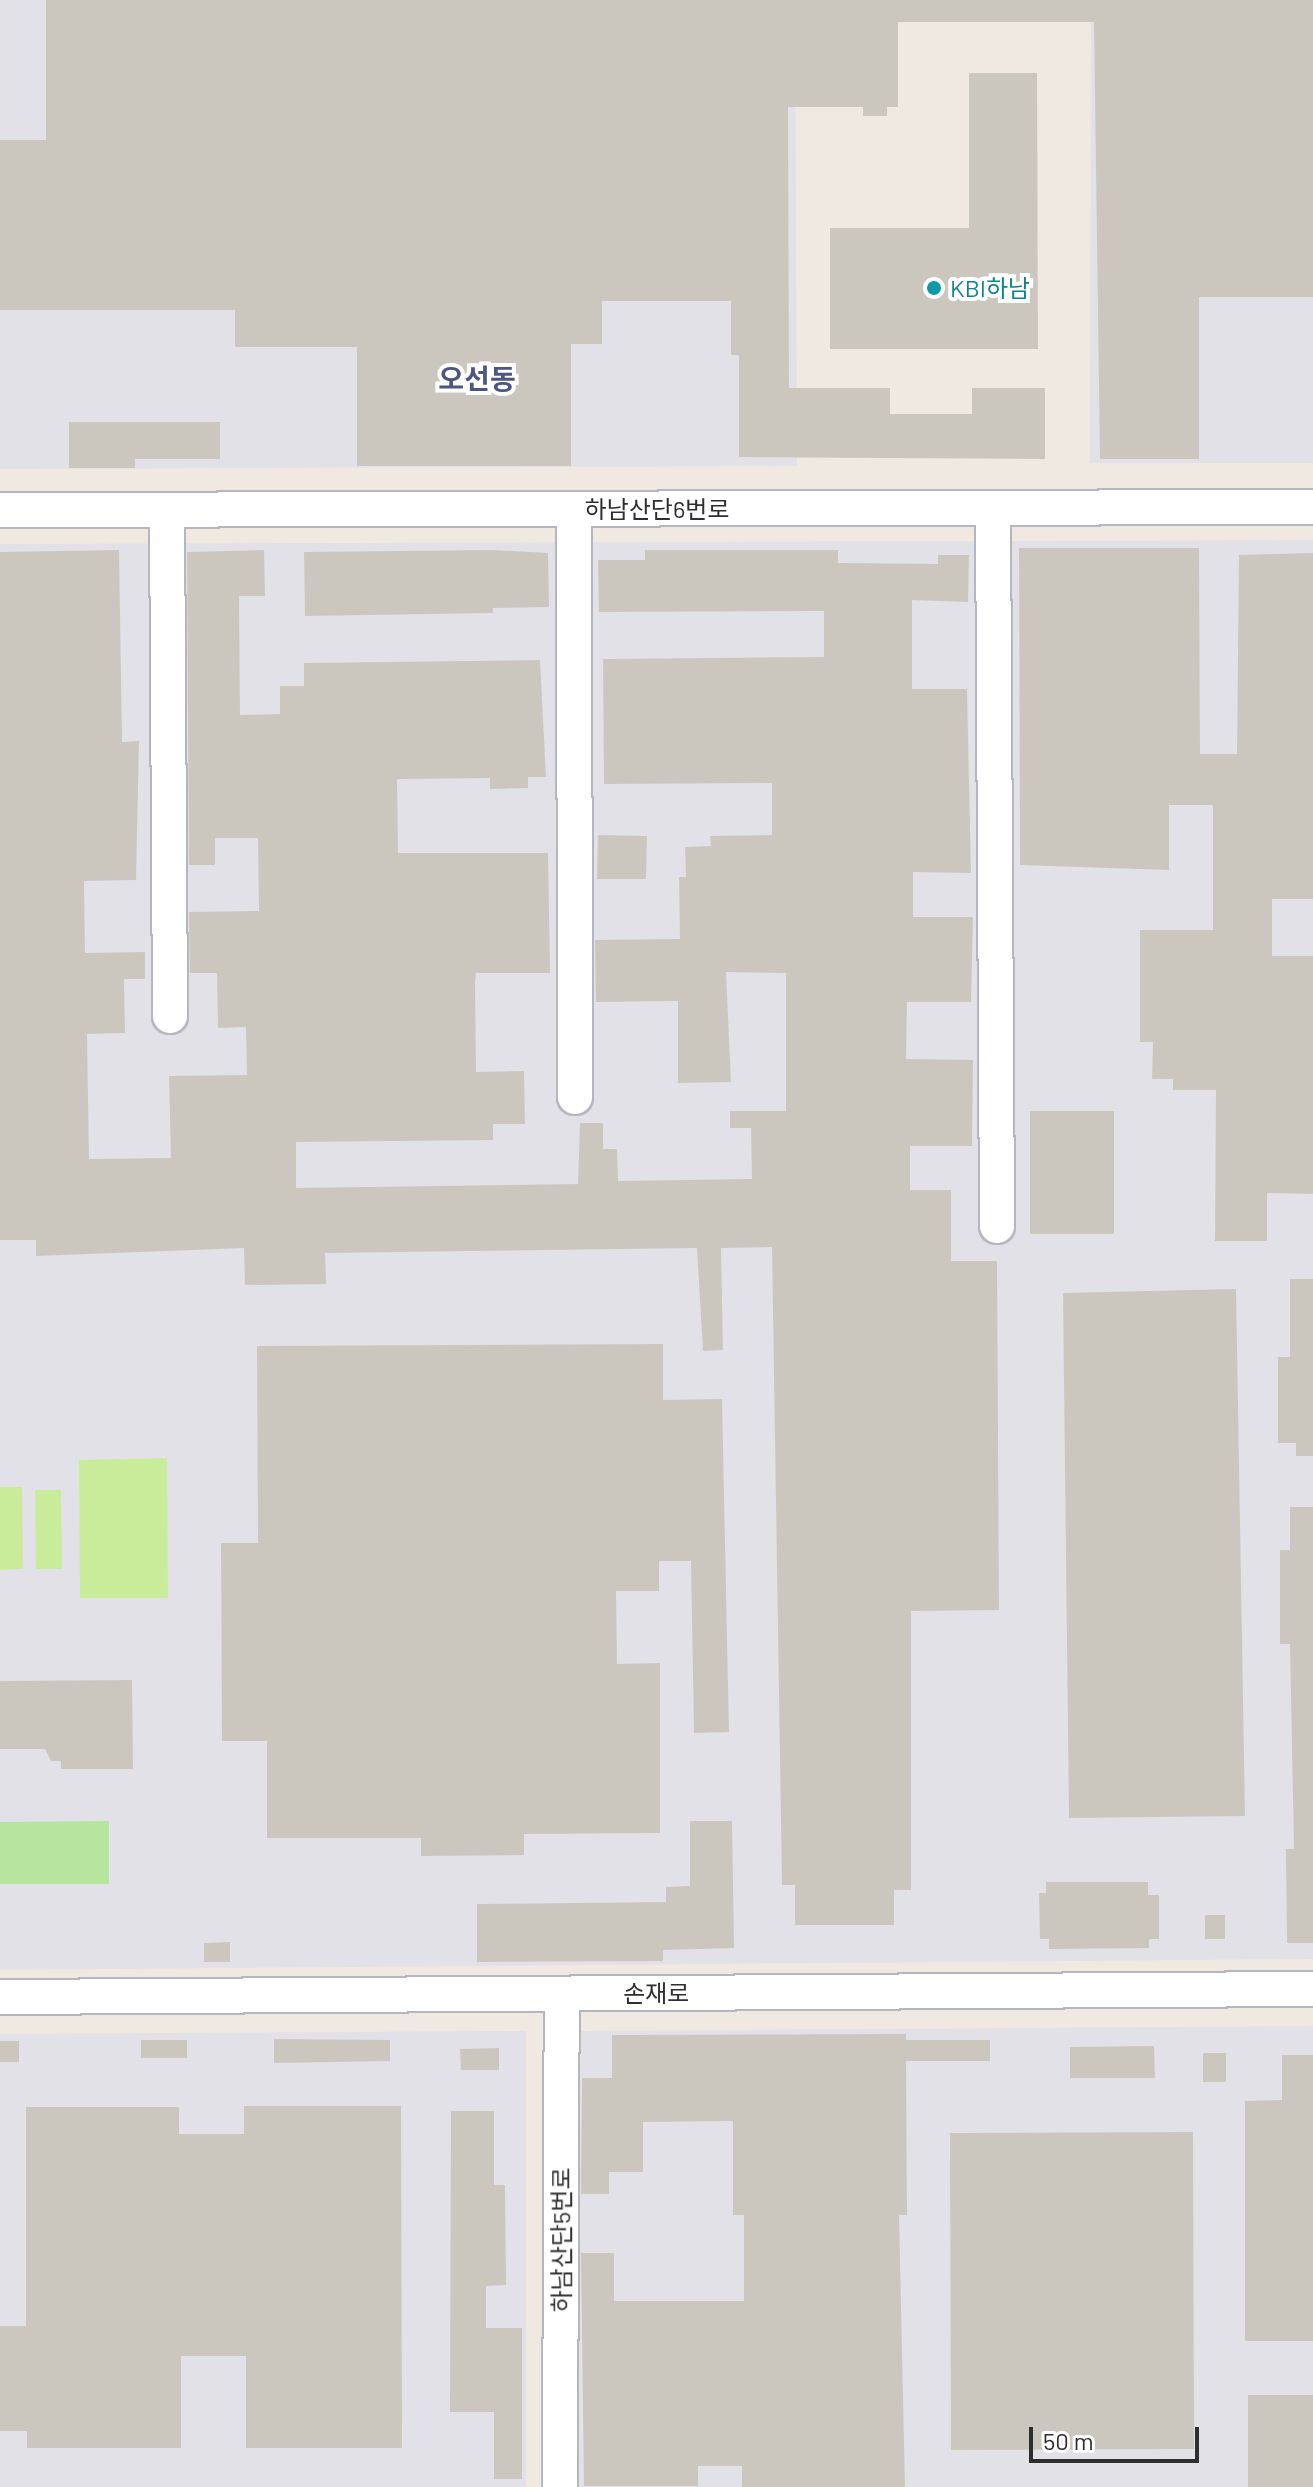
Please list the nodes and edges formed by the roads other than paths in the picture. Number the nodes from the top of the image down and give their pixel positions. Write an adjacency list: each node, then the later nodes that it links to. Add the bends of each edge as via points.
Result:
1 (1313, 507): 2 (street, 하남산단6번로)
2 (993, 508): 3 (street, 하남산단6번로); 8 (street)
3 (574, 509): 5 (street, 하남산단6번로); 7 (street)
4 (0, 510): 5 (street, 하남산단6번로)
5 (167, 510): 6 (street)
6 (170, 1016)
7 (575, 1097)
8 (997, 1226)
9 (1313, 1989): 10 (street, 손재로)
10 (562, 1994): 11 (street, 손재로); 12 (street, 하남산단5번로)
11 (0, 1997)
12 (560, 2487)

